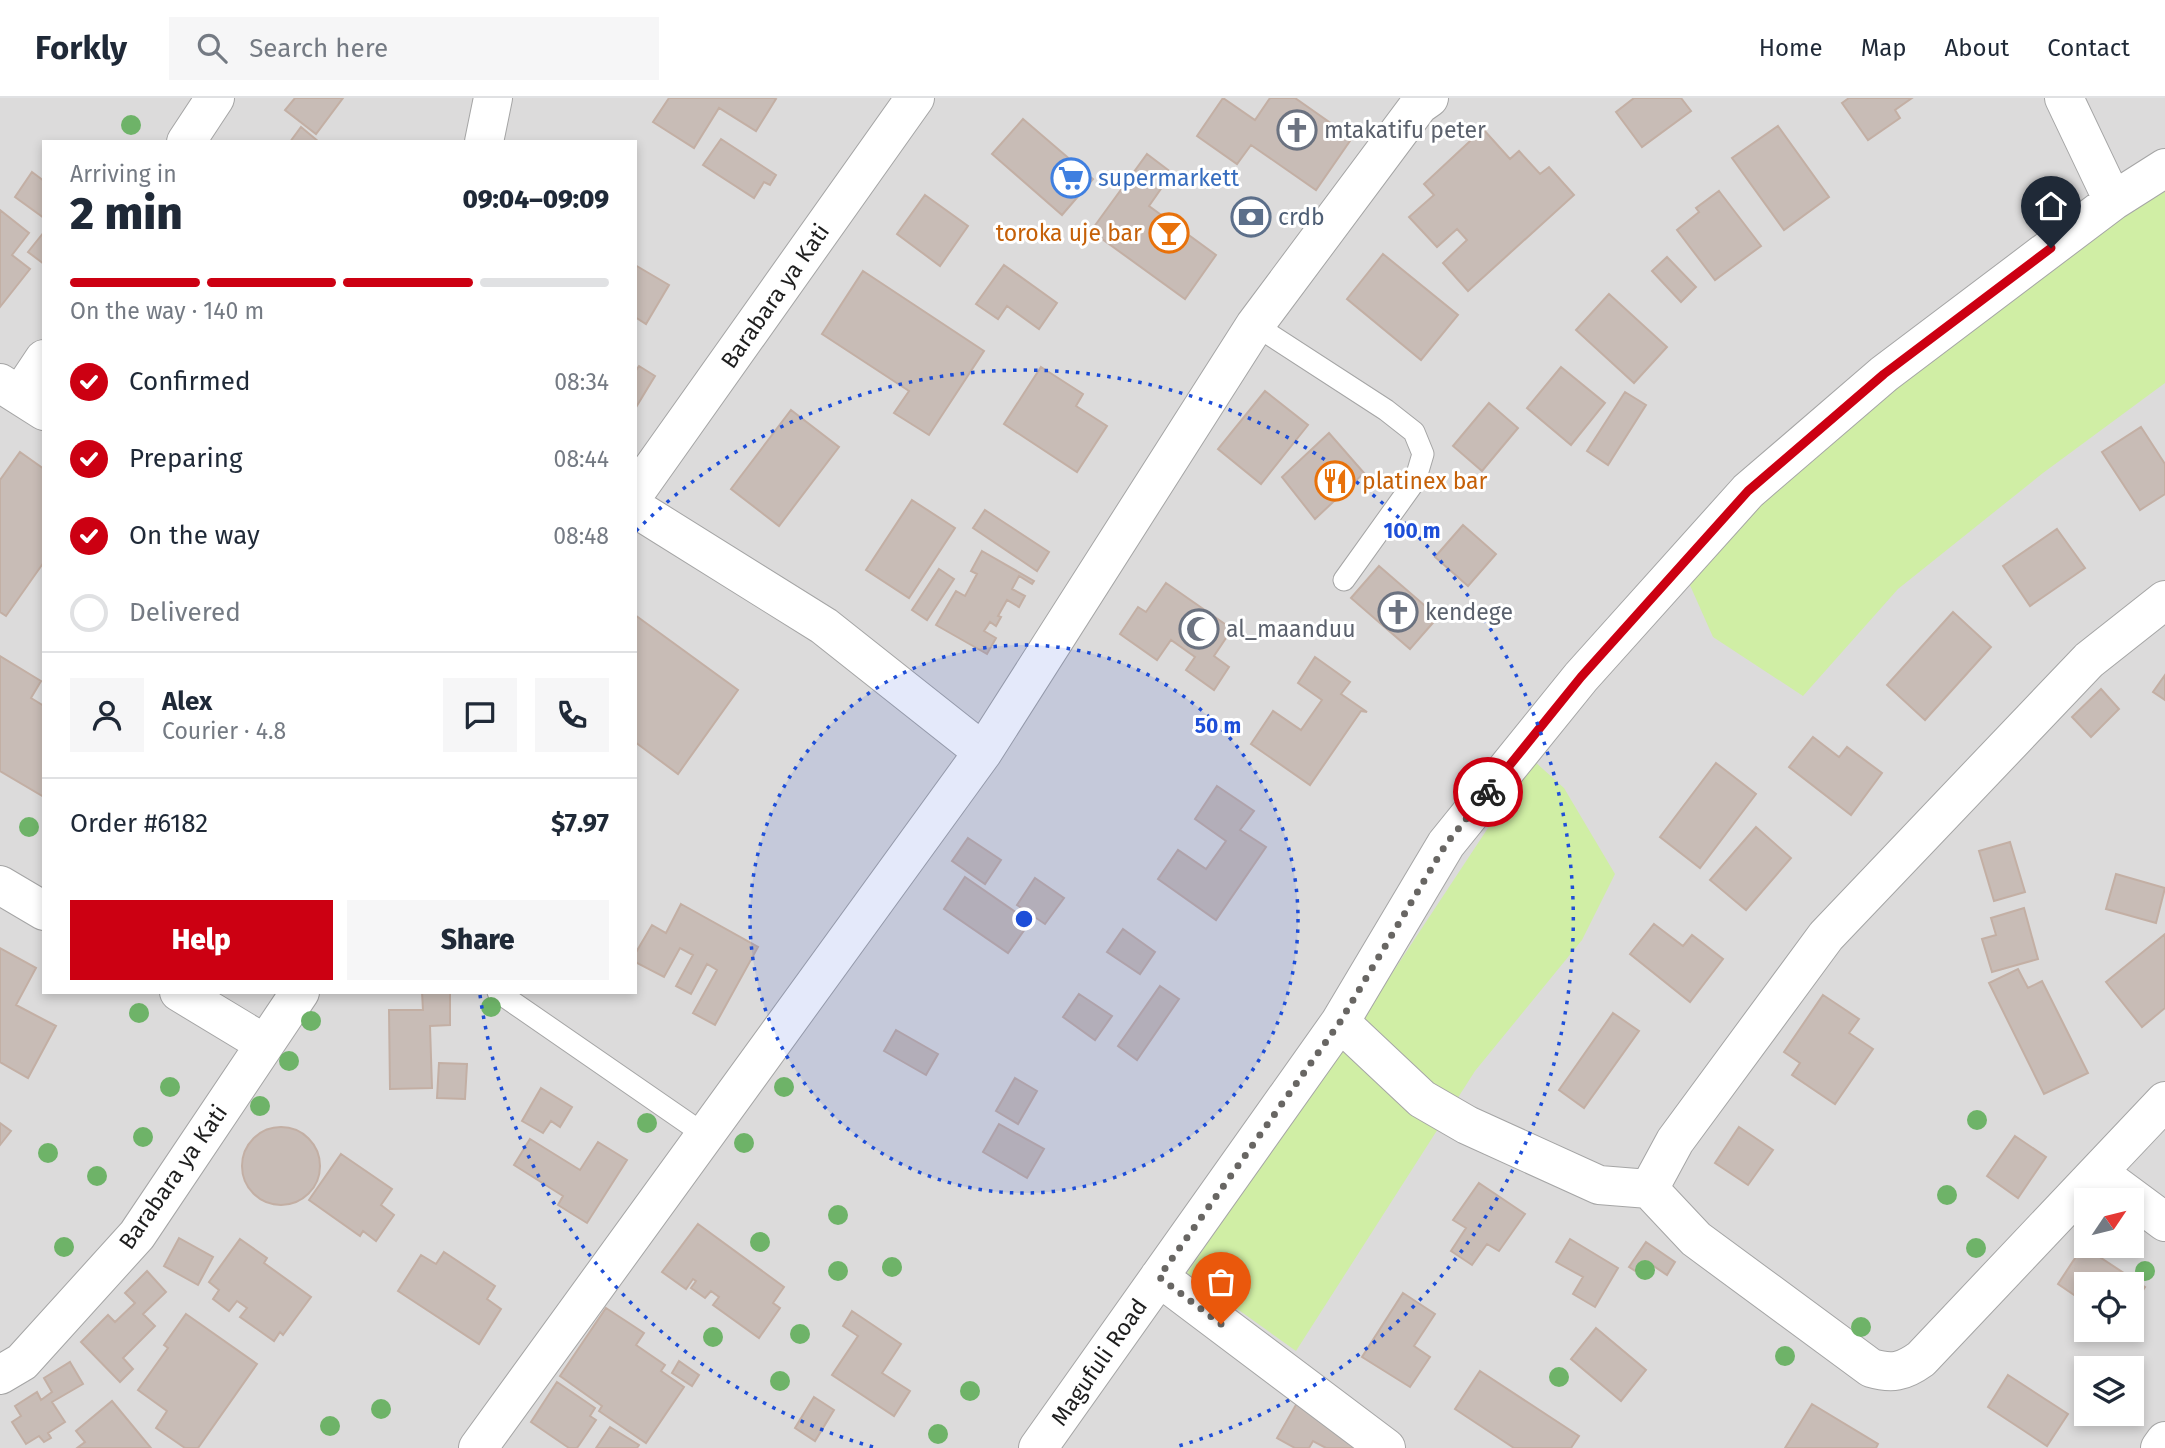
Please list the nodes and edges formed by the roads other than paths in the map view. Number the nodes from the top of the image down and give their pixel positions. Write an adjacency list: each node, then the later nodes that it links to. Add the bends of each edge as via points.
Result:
1 (215, 98): 6 (street)
2 (493, 98): 7 (street)
3 (915, 98): 13 (street, Barabara ya Kati)
4 (2064, 98): 9 (street)
5 (1421, 100): 10 (street)
6 (187, 140)
7 (484, 140)
8 (2165, 168): 9 (street, Magufuli Road)
9 (2113, 201): 23 (street, Magufuli Road, via 1884,374 1748,491 1581,677 1446,844)
10 (1255, 325): 15 (lane, via 1387,410 1414,432 1423,454 1415,481); 17 (street)
11 (42, 362): 12 (street)
12 (21, 396)
13 (637, 491)
14 (637, 509): 17 (street, via 824,626)
15 (1344, 580)
16 (2165, 600): 28 (street, via 2089,660 1826,936 1675,1141)
17 (983, 752): 26 (street)
18 (0, 885): 19 (street)
19 (42, 910)
20 (182, 994): 24 (street)
21 (299, 994): 24 (street, Barabara ya Kati)
22 (501, 994): 26 (lane)
23 (1340, 1022): 28 (street, via 1422,1099 1467,1125 1598,1185); 30 (street, Magufuli Road)
24 (265, 1044): 31 (street, Barabara ya Kati, via 137,1235 22,1362)
25 (2165, 1101): 27 (street)
26 (705, 1135): 33 (street)
27 (2099, 1173): 28 (street, via 1921,1359 1905,1371 1888,1373 1871,1368 1696,1239); 29 (street)
28 (1649, 1189)
29 (2165, 1222)
30 (1159, 1277): 34 (street, Magufuli Road); 35 (street)
31 (0, 1376)
32 (2165, 1441): 36 (street)
33 (478, 1448)
34 (1038, 1448)
35 (1386, 1448)
36 (2160, 1448)

